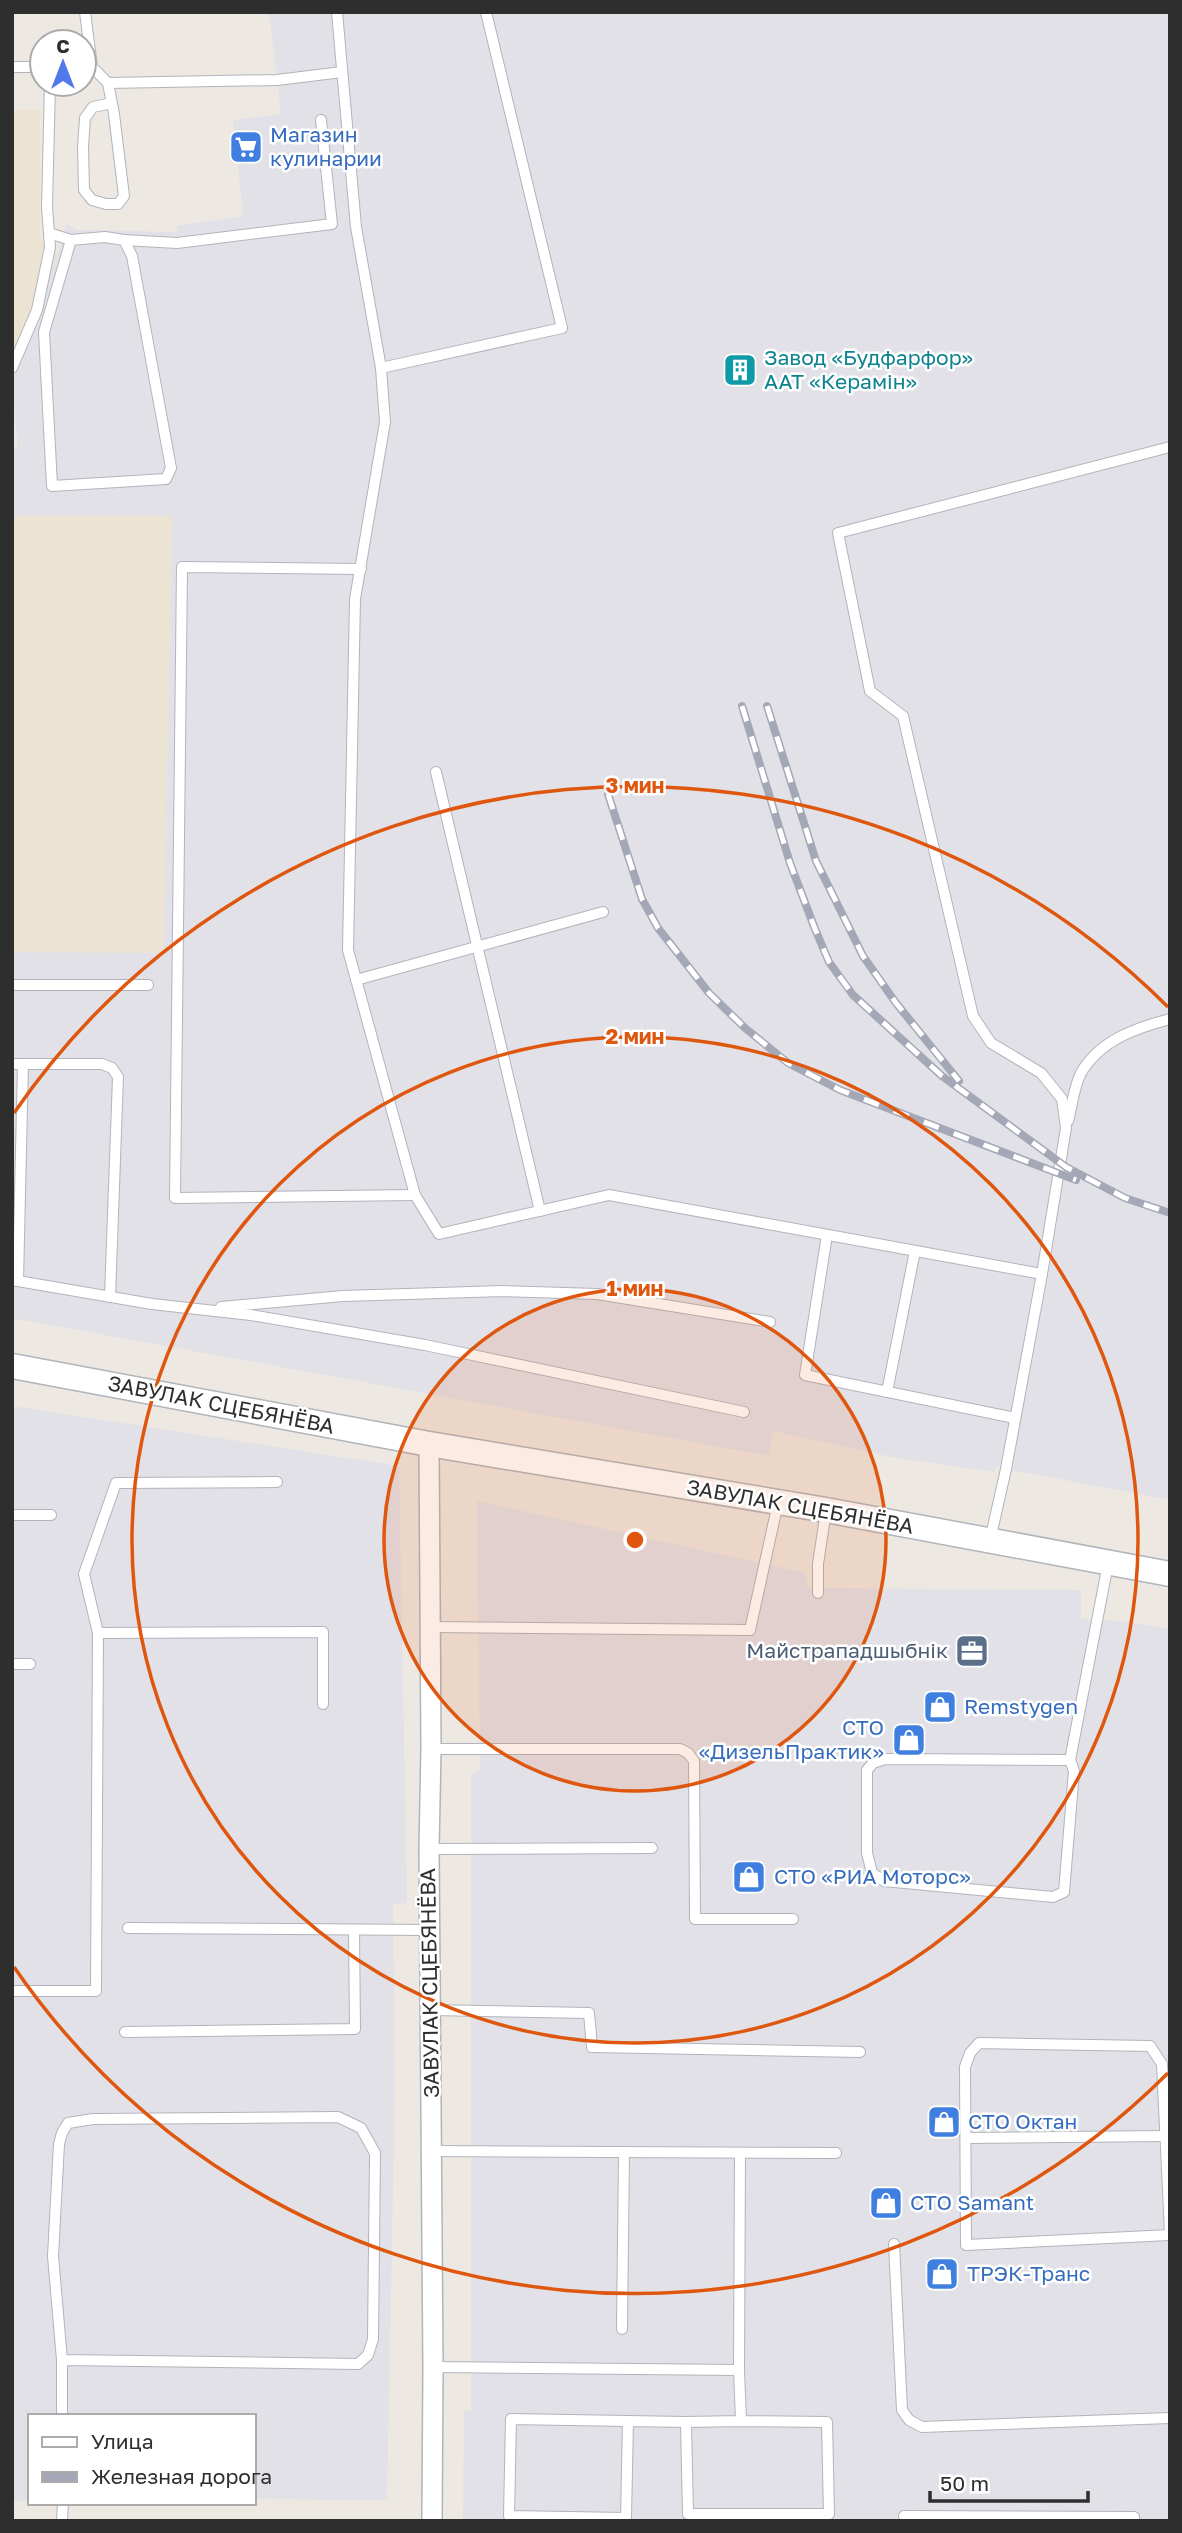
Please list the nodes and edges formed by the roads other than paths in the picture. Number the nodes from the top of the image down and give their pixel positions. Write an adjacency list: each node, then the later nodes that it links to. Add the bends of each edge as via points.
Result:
1 (337, 12): 3 (lane)
2 (486, 12): 13 (lane, via 562,328)
3 (342, 72): 5 (lane, via 277,80); 13 (lane, via 356,227)
4 (98, 75): 5 (lane)
5 (108, 83): 7 (lane)
6 (50, 98): 9 (lane)
7 (112, 103): 7 (lane, via 124,195 118,204 92,200 84,190 85,118 93,107)
8 (321, 120): 11 (lane, via 332,223 177,243)
9 (49, 233): 10 (lane); 12 (lane, via 37,310)
10 (72, 240): 11 (lane); 11 (lane, via 44,332 52,486 166,479 172,468 132,256)
11 (124, 240)
12 (12, 368)
13 (381, 368): 15 (lane, via 385,422)
14 (1170, 447): 24 (lane, via 838,533 870,691 902,716 973,1016 991,1044 1041,1073 1062,1099)
15 (360, 569): 19 (lane, via 355,599 348,950); 25 (lane, via 181,567 175,1198)
16 (436, 772): 18 (lane)
17 (603, 912): 18 (lane)
18 (479, 946): 19 (lane); 26 (lane)
19 (356, 981): 25 (lane)
20 (12, 985): 21 (lane)
21 (148, 985)
22 (1170, 1019): 24 (lane, via 1105,1044 1081,1073)
23 (18, 1064): 30 (lane); 31 (lane, via 102,1065 112,1068 118,1077)
24 (1066, 1128): 29 (lane)
25 (415, 1195): 26 (lane, via 439,1234)
26 (540, 1211): 27 (lane, via 609,1195)
27 (827, 1235): 28 (lane); 35 (lane, via 805,1375)
28 (915, 1251): 29 (lane); 35 (lane)
29 (1042, 1274): 37 (lane)
30 (15, 1280): 31 (lane)
31 (110, 1297): 32 (lane)
32 (203, 1309): 33 (lane, via 342,1296 503,1291 597,1294); 36 (lane, via 425,1345)
33 (770, 1322)
34 (12, 1366): 38 (street, ЗАВУЛАК СЦЕБЯНЁВА)
35 (887, 1392): 37 (lane)
36 (744, 1412)
37 (1015, 1418): 44 (lane)
38 (429, 1444): 40 (street, ЗАВУЛАК СЦЕБЯНЁВА); 48 (street, ЗАВУЛАК СЦЕБЯНЁВА)
39 (277, 1482): 49 (lane, via 116,1483 84,1574)
40 (778, 1503): 41 (street, ЗАВУЛАК СЦЕБЯНЁВА); 48 (lane, via 751,1630)
41 (826, 1510): 44 (street, ЗАВУЛАК СЦЕБЯНЁВА); 47 (lane)
42 (51, 1515): 43 (lane)
43 (12, 1516)
44 (990, 1541): 45 (street, ЗАВУЛАК СЦЕБЯНЁВА)
45 (1108, 1563): 46 (street, ЗАВУЛАК СЦЕБЯНЁВА); 54 (lane)
46 (1170, 1574)
47 (818, 1593)
48 (430, 1627): 53 (street, ЗАВУЛАК СЦЕБЯНЁВА)
49 (98, 1633): 52 (lane, via 323,1632); 61 (lane, via 96,1991)
50 (12, 1664): 51 (lane)
51 (30, 1664)
52 (323, 1704)
53 (431, 1749): 56 (street, ЗАВУЛАК СЦЕБЯНЁВА); 57 (lane, via 688,1752 694,1761 695,1919)
54 (1070, 1760): 54 (lane, via 1074,1771 1064,1892 1053,1897 884,1881 872,1873 867,1853 867,1770 873,1763 885,1759)
55 (652, 1848): 56 (lane)
56 (429, 1849): 60 (street, ЗАВУЛАК СЦЕБЯНЁВА)
57 (793, 1919)
58 (128, 1928): 59 (lane)
59 (354, 1930): 60 (lane); 63 (lane, via 355,2029)
60 (430, 1930): 62 (street, ЗАВУЛАК СЦЕБЯНЁВА)
61 (12, 1991)
62 (430, 2010): 64 (lane, via 589,2013 592,2048); 67 (street, ЗАВУЛАК СЦЕБЯНЁВА)
63 (125, 2032)
64 (860, 2052)
65 (1165, 2136): 66 (lane); 66 (lane, via 1162,2063 1150,2046 979,2043 965,2067); 71 (lane)
66 (966, 2138): 71 (lane, via 966,2245)
67 (431, 2151): 68 (lane); 75 (street, ЗАВУЛАК СЦЕБЯНЁВА)
68 (624, 2152): 69 (lane); 73 (lane)
69 (740, 2153): 70 (lane); 76 (lane)
70 (836, 2153)
71 (1170, 2234)
72 (894, 2244): 78 (lane, via 902,2410 909,2420 922,2427)
73 (622, 2329)
74 (62, 2360): 74 (lane, via 53,2256 60,2144 68,2123 338,2117 361,2128 375,2153 375,2262 373,2339 368,2355 358,2364); 77 (lane)
75 (433, 2368): 76 (lane); 83 (street, ЗАВУЛАК СЦЕБЯНЁВА)
76 (739, 2370): 80 (lane)
77 (62, 2414)
78 (1170, 2418)
79 (628, 2421): 79 (lane, via 510,2419 509,2516 626,2518); 81 (lane)
80 (741, 2421): 81 (lane); 81 (lane, via 827,2422 829,2514 688,2514)
81 (685, 2422)
82 (904, 2516): 84 (lane, via 1134,2516)
83 (432, 2521)
84 (1134, 2521)

